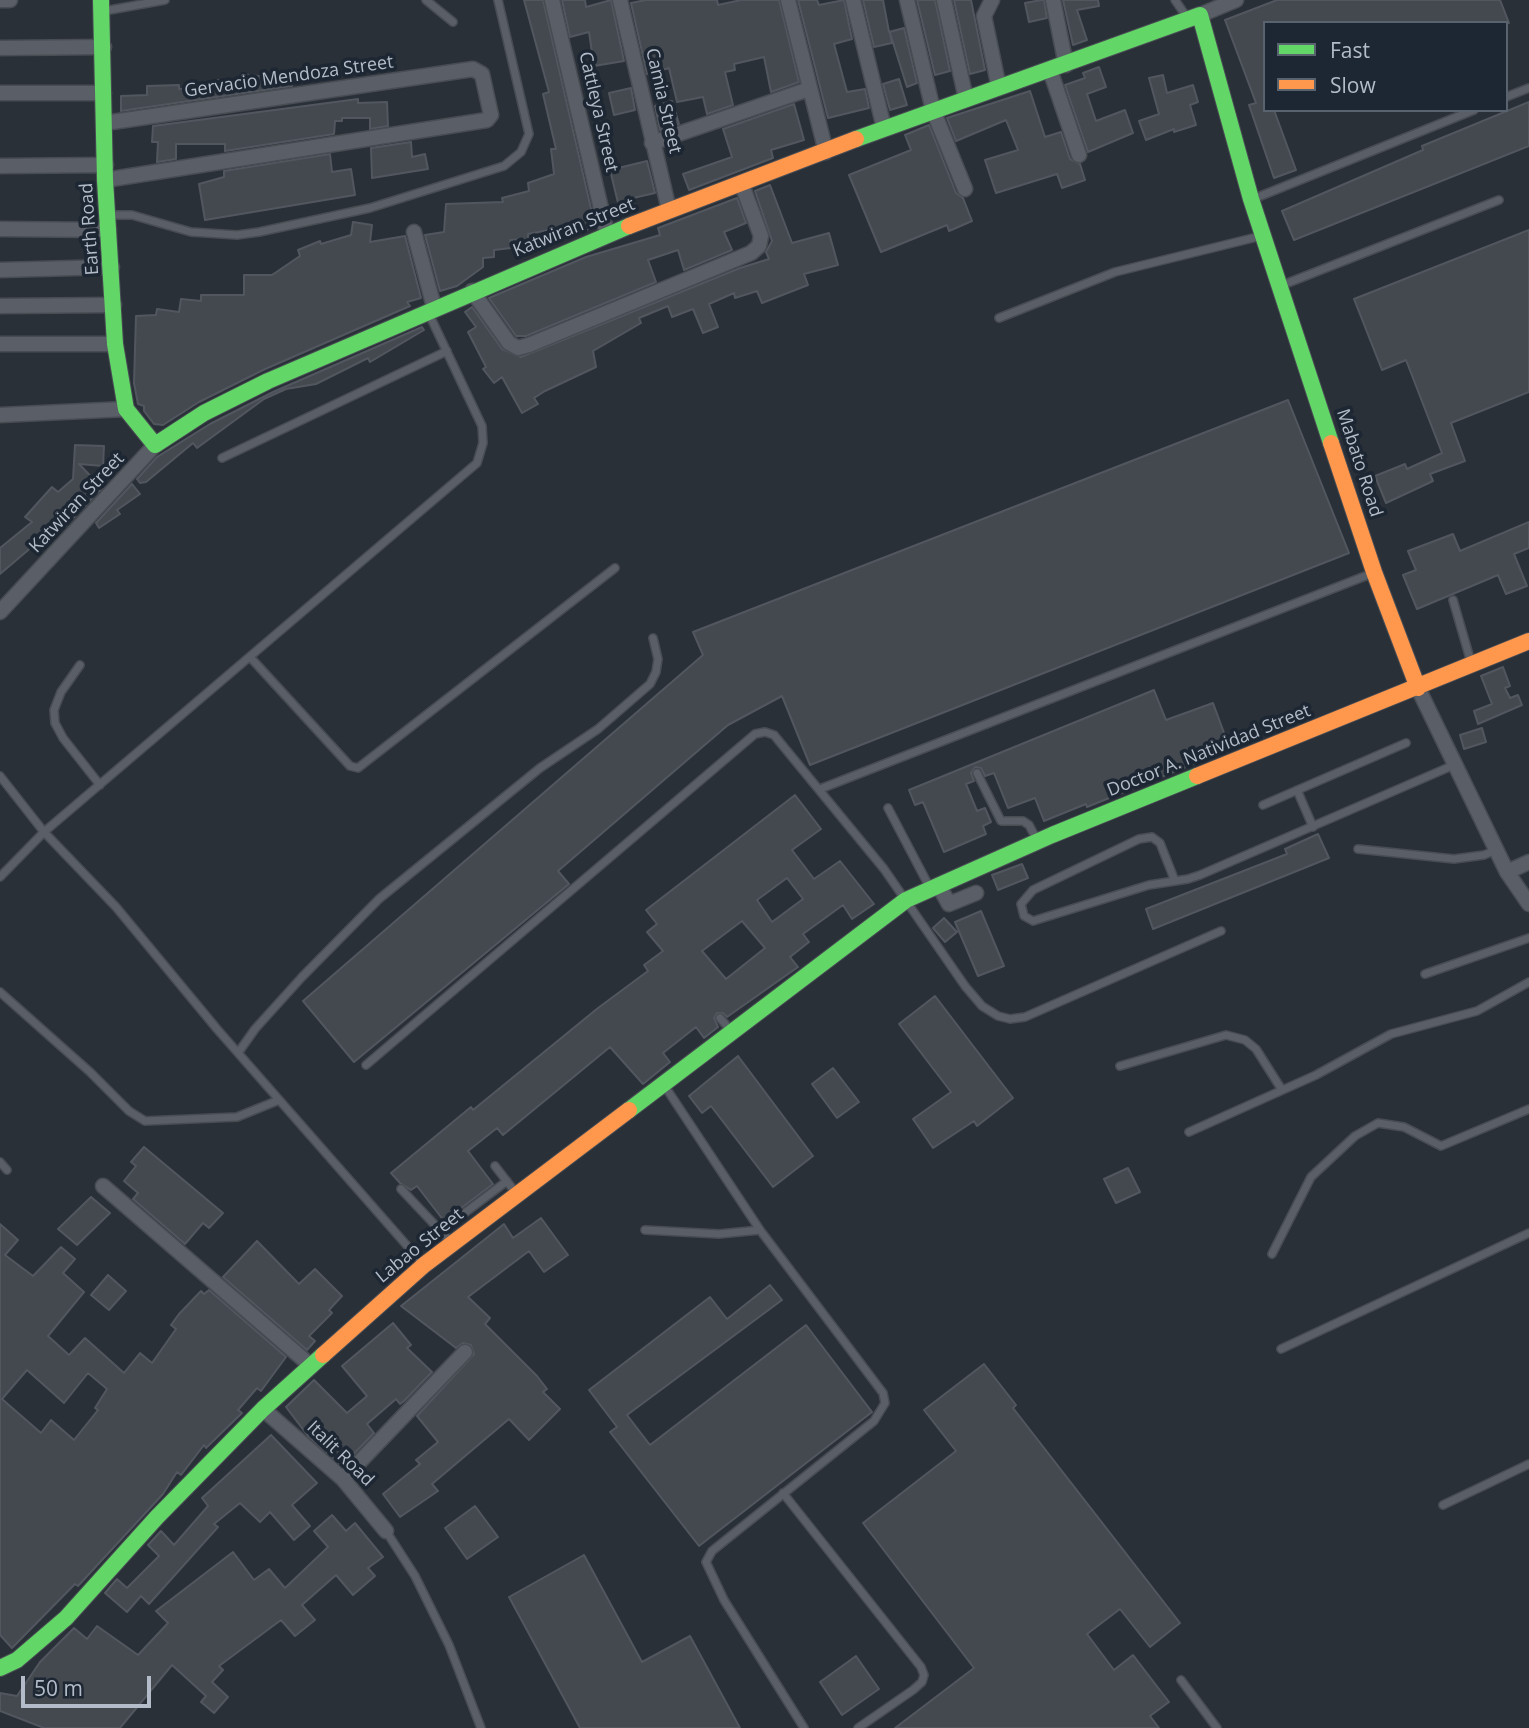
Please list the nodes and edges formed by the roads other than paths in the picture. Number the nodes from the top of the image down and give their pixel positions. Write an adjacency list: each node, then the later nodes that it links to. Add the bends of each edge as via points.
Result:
1 (0, 0): 2 (street)
2 (10, 0)
3 (165, 0): 17 (lane)
4 (425, 0): 19 (lane)
5 (498, 0): 45 (lane, via 529,134 521,152 504,166 370,208 259,232 191,232 132,215)
6 (552, 0): 48 (street, Cattleya Street)
7 (620, 0): 35 (street, Camia Street)
8 (788, 0): 26 (street)
9 (853, 0): 34 (street)
10 (907, 0): 31 (street)
11 (944, 0): 30 (street)
12 (992, 0): 24 (street, via 984,16)
13 (1053, 0): 22 (street)
14 (1175, 0): 18 (lane)
15 (1236, 0): 16 (street, Katwiran Street)
16 (1214, 4): 18 (street, Katwiran Street)
17 (102, 5): 20 (street, Earth Road)
18 (1194, 18): 22 (street, Katwiran Street); 42 (street, Mabato Road)
19 (453, 22)
20 (104, 47): 21 (street); 28 (street, Earth Road)
21 (0, 48)
22 (1066, 65): 23 (street, Katwiran Street)
23 (1050, 70): 24 (street, Katwiran Street); 37 (street)
24 (999, 88): 30 (street, Katwiran Street)
25 (1529, 88): 29 (lane)
26 (808, 89): 35 (street); 36 (street)
27 (0, 93): 28 (street)
28 (104, 93): 33 (street, Earth Road)
29 (1508, 96)
30 (966, 99): 31 (street, Katwiran Street)
31 (933, 110): 34 (street, Katwiran Street); 41 (street)
32 (1469, 112): 42 (lane)
33 (105, 123): 39 (street, Earth Road); 39 (street, Gervacio Mendoza Street, via 478,69 491,115 487,120)
34 (884, 128): 36 (street, Katwiran Street)
35 (652, 143): 44 (street, Camia Street)
36 (826, 152): 40 (street, Katwiran Street)
37 (1079, 155)
38 (0, 166): 39 (street)
39 (105, 173): 45 (street, Earth Road)
40 (741, 185): 44 (street, Katwiran Street); 53 (street, via 761,236 751,253 529,345 518,348 509,343)
41 (965, 189)
42 (1251, 199): 49 (street, Mabato Road)
43 (1499, 200): 52 (lane)
44 (669, 210): 48 (street, Katwiran Street)
45 (109, 223): 46 (street); 50 (street, Earth Road)
46 (0, 229)
47 (414, 232): 56 (street)
48 (607, 234): 53 (street, Katwiran Street)
49 (1263, 235): 52 (street, Mabato Road); 57 (lane, via 1115,272)
50 (112, 267): 51 (street); 54 (street, Earth Road)
51 (0, 270)
52 (1280, 286): 66 (street, Mabato Road)
53 (472, 291): 56 (street, Katwiran Street)
54 (114, 305): 55 (street); 59 (street, Earth Road)
55 (0, 306)
56 (431, 308): 60 (lane); 63 (street, Katwiran Street, via 268,381)
57 (999, 318)
58 (0, 344): 59 (street)
59 (116, 344): 61 (street, Earth Road)
60 (447, 351): 64 (lane); 71 (lane, via 482,426 477,463)
61 (125, 409): 62 (street); 63 (street)
62 (0, 415)
63 (155, 444): 68 (street, Katwiran Street)
64 (222, 458)
65 (615, 568): 71 (lane, via 358,768 350,766)
66 (1374, 572): 74 (street, Mabato Road); 80 (lane)
67 (1453, 600): 73 (lane)
68 (0, 612)
69 (653, 638): 104 (lane, via 658,659 650,684 379,899 294,985)
70 (1529, 642): 73 (street, Doctor A. Natividad Street)
71 (250, 657): 79 (lane)
72 (80, 666): 79 (lane, via 61,692 55,723)
73 (1472, 666): 74 (street, Doctor A. Natividad Street)
74 (1418, 688): 76 (street, Mabato Road); 86 (street, Doctor A. Natividad Street)
75 (1406, 743): 81 (lane)
76 (1454, 765): 84 (lane); 88 (street, Mabato Road)
77 (977, 774): 86 (lane, via 1001,821 1029,825)
78 (0, 776): 85 (lane)
79 (100, 785): 85 (lane)
80 (820, 789): 95 (lane); 105 (lane, via 774,734 755,734)
81 (1297, 790): 82 (lane); 84 (lane)
82 (1263, 805)
83 (888, 808): 93 (lane)
84 (1313, 827): 92 (lane, via 1200,876)
85 (44, 832): 91 (lane); 104 (lane, via 116,907)
86 (1037, 842): 93 (street, Doctor A. Natividad Street)
87 (1358, 849): 88 (lane, via 1454,859)
88 (1496, 849): 90 (street, Mabato Road)
89 (1529, 862): 90 (street)
90 (1507, 872): 96 (street, Mabato Road)
91 (0, 877)
92 (1175, 881): 92 (lane, via 1033,922 1024,916 1021,904 1033,890 1152,837 1160,843)
93 (935, 887): 94 (street, via 948,904); 95 (street, Doctor A. Natividad Street)
94 (975, 893)
95 (906, 900): 97 (lane, via 982,1006 1010,1019 1025,1017); 103 (street, Labao Street)
96 (1529, 904)
97 (1220, 931)
98 (1529, 938): 99 (lane)
99 (1425, 974)
100 (1529, 982): 108 (lane, via 1477,1011 1391,1034)
101 (0, 992): 109 (lane, via 145,1121 237,1116)
102 (720, 1017): 103 (lane)
103 (732, 1033): 107 (street, Labao Street)
104 (238, 1053): 109 (lane)
105 (366, 1065)
106 (1120, 1066): 108 (lane, via 1226,1035 1256,1048)
107 (663, 1084): 116 (street, Labao Street); 119 (lane)
108 (1282, 1090): 111 (lane)
109 (279, 1100): 123 (lane)
110 (1529, 1109): 122 (lane, via 1441,1146 1404,1127 1378,1123 1355,1136 1311,1177)
111 (1189, 1132)
112 (0, 1162): 114 (lane)
113 (495, 1166): 116 (lane)
114 (7, 1170)
115 (103, 1186): 126 (street)
116 (511, 1187): 121 (street, Labao Street)
117 (401, 1189): 121 (lane)
118 (645, 1230): 119 (lane, via 719,1234)
119 (760, 1230): 130 (lane, via 883,1393 885,1403 874,1421)
120 (1529, 1233): 124 (lane)
121 (447, 1236): 123 (street, Labao Street)
122 (1272, 1254)
123 (424, 1265): 126 (street, Labao Street)
124 (1281, 1349)
125 (465, 1352): 129 (street)
126 (310, 1365): 127 (street, Labao Street)
127 (263, 1409): 129 (street, Italit Road); 133 (street, Labao Street, via 66,1618 17,1660)
128 (1529, 1464): 131 (lane)
129 (343, 1479): 132 (street, Italit Road)
130 (783, 1493): 136 (lane, via 706,1562 724,1600); 137 (lane, via 924,1675 914,1690)
131 (1443, 1505)
132 (386, 1531): 135 (lane, via 415,1576 449,1645)
133 (0, 1668)
134 (1181, 1680): 138 (lane)
135 (481, 1728)
136 (804, 1728)
137 (858, 1728)
138 (1217, 1728)

